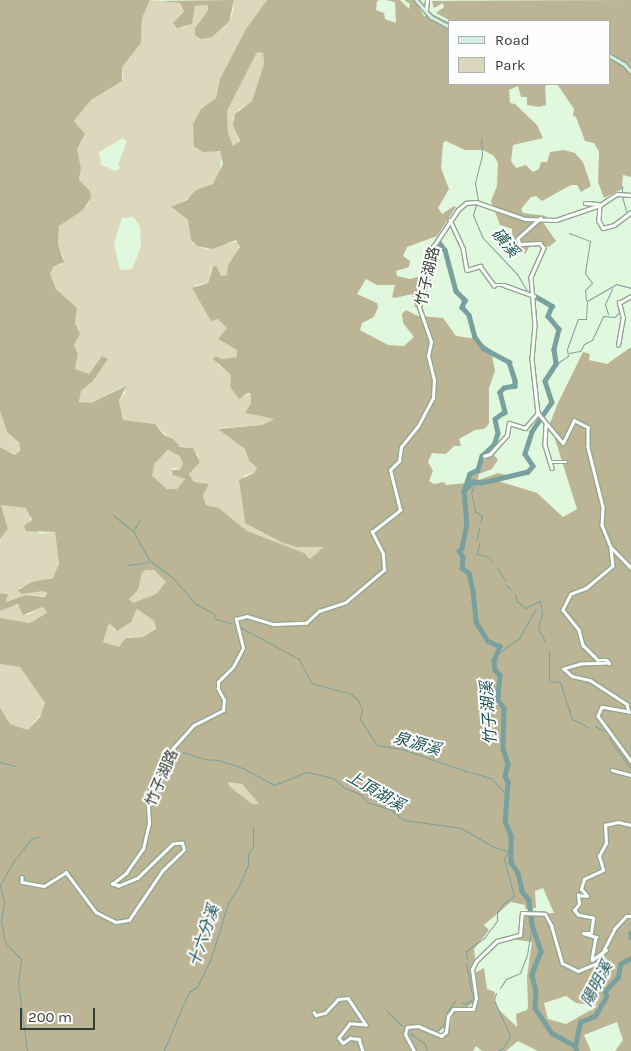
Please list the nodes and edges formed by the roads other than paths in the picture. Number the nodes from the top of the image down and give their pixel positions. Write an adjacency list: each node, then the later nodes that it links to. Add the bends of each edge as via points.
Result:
1 (416, 0): 3 (main road)
2 (427, 0): 3 (street)
3 (426, 10): 4 (main road, via 431,17)
4 (448, 26)
5 (611, 57): 6 (main road)
6 (631, 72)
7 (631, 195): 9 (street, 竹子湖路, via 617,194)
8 (584, 203): 9 (street)
9 (600, 205): 10 (street, via 599,221 603,228 614,225); 11 (street, 竹子湖路, via 571,216)
10 (631, 212)
11 (541, 218): 12 (street, 竹子湖路, via 530,220 508,215 490,204 476,202 462,205); 13 (street, via 518,239 520,244 540,244 544,248 531,277)
12 (450, 219): 13 (street, via 464,248 467,270 480,266 494,285 504,285); 28 (street, 竹子湖路, via 433,246 419,308 431,342 428,356 434,380 433,398 418,426 401,447 399,461 389,471 400,510 372,532 383,554 384,570 346,602 319,611 306,623 274,624 247,616 236,619 243,648 233,667 218,682 224,700 223,710 194,725 173,748 148,802 143,849 126,874 112,884 119,886 138,878 173,844 182,843 184,850 162,871 128,920 116,922 96,912 66,872 44,886 22,882)
13 (534, 296): 16 (street, via 532,359)
14 (631, 296): 15 (street, via 619,303 623,318)
15 (618, 345)
16 (538, 413): 17 (street); 18 (street, via 526,428 509,423 507,435 490,454)
17 (546, 425): 19 (street, via 545,445); 22 (street, via 563,443 574,420 588,427 588,447 602,507 602,525)
18 (484, 456)
19 (551, 462): 20 (street); 21 (street)
20 (566, 462)
21 (552, 468)
22 (611, 547): 23 (street); 24 (street, via 613,566 587,588 571,594 563,610 579,630 583,645 598,660 609,663 581,664 564,669 572,676 590,680 627,704 629,712 602,707 598,716)
23 (631, 568)
24 (631, 761)
25 (612, 770): 26 (street)
26 (631, 775)
27 (631, 825): 30 (street, via 618,822 605,825 606,843 598,856 603,870 584,879 581,889 587,896 578,895 574,910 578,915 593,918 591,933 583,933 596,936 592,960)
28 (22, 877)
29 (630, 916): 30 (street, via 614,929)
30 (606, 950): 33 (street, via 602,958 586,970 568,969 558,954 550,920 544,914 526,912 521,915 520,935 497,941 476,961 472,969 476,998 473,1009 453,1009 448,1016 446,1032 441,1036 418,1026 407,1027 406,1034)
31 (314, 1012): 32 (street, via 316,1015 325,1013 338,1000 348,998 366,1025 350,1024 339,1038 344,1043 350,1038 359,1039)
32 (363, 1051)
33 (414, 1051)

